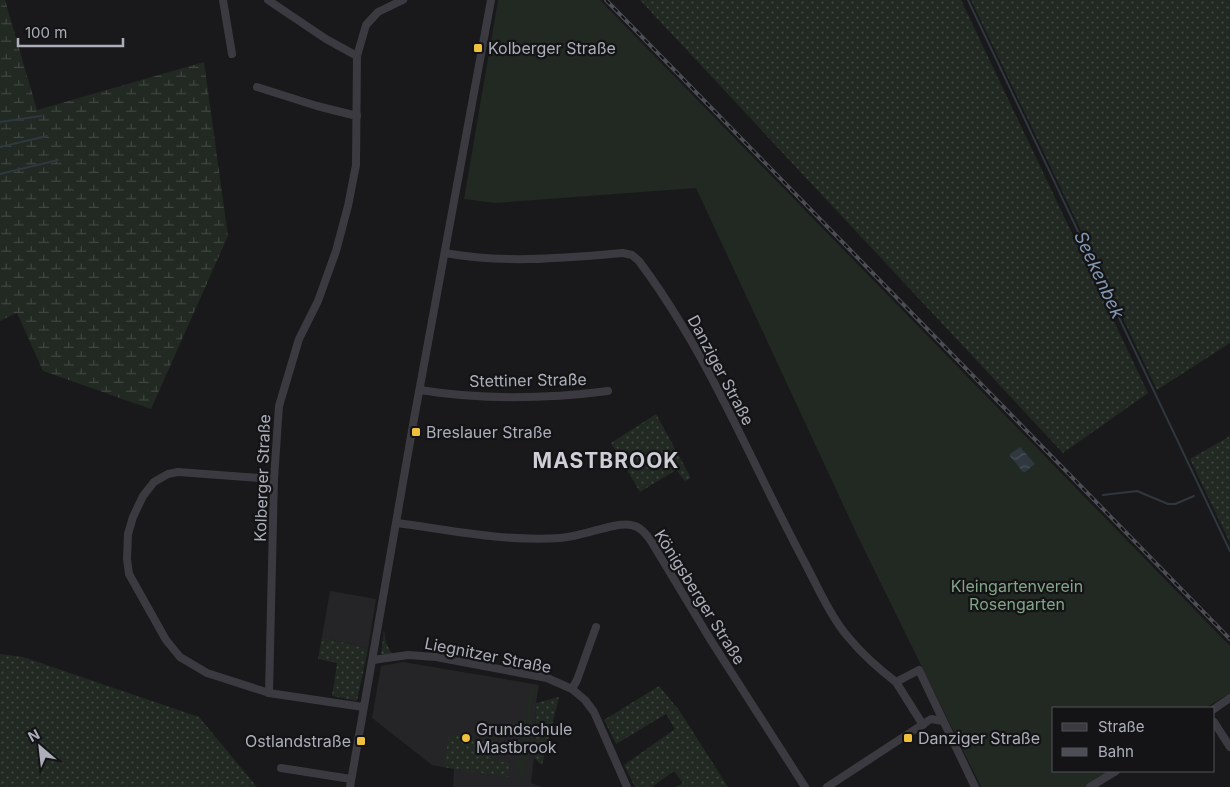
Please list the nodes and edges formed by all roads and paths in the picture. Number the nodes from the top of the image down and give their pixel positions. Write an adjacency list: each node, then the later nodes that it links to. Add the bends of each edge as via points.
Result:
1 (223, 0): 5 (street)
2 (268, 0): 6 (street)
3 (491, 0): 9 (street)
4 (397, 1): 6 (street, Kolberger Straße, via 378,12 366,26)
5 (232, 54)
6 (357, 56): 8 (street, Kolberger Straße)
7 (257, 87): 8 (street)
8 (357, 116): 12 (street, Kolberger Straße, via 356,166 336,252 318,302 299,338 279,406)
9 (446, 252): 10 (street); 16 (street, Danziger Straße, via 503,259 624,253 639,261 691,339 774,506 840,625 874,665)
10 (420, 390): 11 (street, Stettiner Straße, via 498,397); 13 (street)
11 (608, 391)
12 (274, 480): 18 (street, Kolberger Straße); 18 (street, via 178,472 168,474 154,482 142,496 128,534 127,559 129,574 166,640 180,658 208,673)
13 (397, 523): 15 (street); 30 (street, Königsberger Straße, via 524,539 562,538 616,525 632,525 641,529)
14 (596, 627): 17 (street)
15 (373, 660): 17 (street, Liegnitzer Straße, via 408,655 436,657 547,678); 20 (street)
16 (896, 682): 22 (street, via 919,670); 24 (street, Danziger Straße)
17 (572, 689): 29 (street, Liegnitzer Straße, via 594,712)
18 (269, 693): 20 (street)
19 (1230, 698): 21 (street)
20 (363, 707): 28 (street)
21 (1215, 708)
22 (943, 720): 24 (street, via 931,719); 32 (street)
23 (1215, 724): 25 (street)
24 (923, 725): 31 (street)
25 (1230, 747)
26 (281, 768): 28 (street)
27 (1114, 772): 33 (street)
28 (351, 783)
29 (627, 787)
30 (806, 787)
31 (827, 787)
32 (974, 787)
33 (1090, 787)

